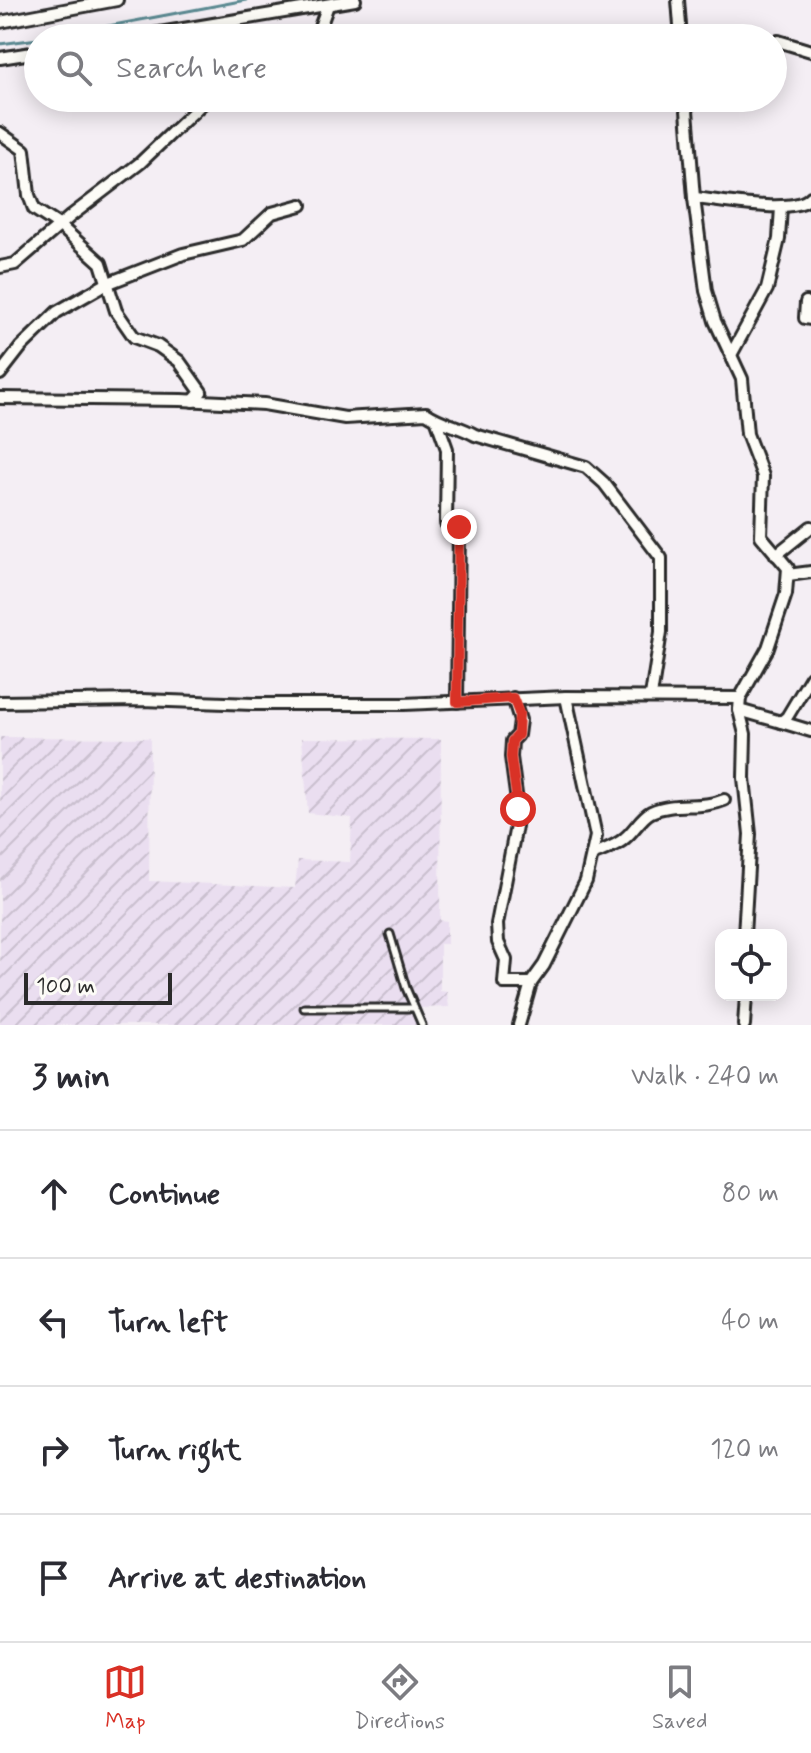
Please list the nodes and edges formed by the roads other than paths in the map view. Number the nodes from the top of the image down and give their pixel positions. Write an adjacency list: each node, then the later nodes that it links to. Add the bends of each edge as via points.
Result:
1 (117, 0): 5 (street)
2 (355, 0): 4 (street)
3 (678, 0): 8 (street)
4 (328, 5): 6 (street); 7 (street)
5 (0, 22)
6 (214, 24)
7 (321, 24)
8 (680, 24)
9 (787, 44): 10 (street)
10 (811, 51)
11 (24, 54): 12 (street)
12 (0, 58)
13 (193, 112): 20 (street, via 140,163)
14 (687, 112): 17 (street)
15 (0, 133): 20 (street, via 24,150 34,209)
16 (811, 197): 19 (street)
17 (694, 198): 19 (street); 25 (street, via 706,291)
18 (301, 205): 22 (street, via 272,213 243,240 183,254)
19 (781, 207): 25 (street, via 767,289)
20 (60, 226): 21 (street, via 15,264); 22 (street, via 101,263)
21 (0, 267)
22 (106, 284): 26 (street, via 57,312); 28 (street, via 134,337 179,361 201,392)
23 (806, 302): 24 (street, via 805,318)
24 (811, 319)
25 (732, 353): 31 (street, via 742,379 747,434 763,476 761,536)
26 (0, 374)
27 (0, 398): 28 (street)
28 (193, 401): 29 (street, via 264,404 345,418 426,413)
29 (437, 421): 35 (street, via 586,467 604,483 661,558 661,632); 40 (street, via 447,449 446,523 459,527)
30 (811, 527): 31 (street)
31 (776, 555): 33 (street)
32 (811, 572): 33 (street)
33 (788, 575): 38 (street, via 768,648)
34 (811, 677): 42 (street)
35 (651, 696): 36 (street); 38 (street)
36 (566, 697): 37 (street); 45 (street, via 596,836)
37 (513, 698): 40 (street); 48 (street, via 520,720 511,757 518,809 498,942 506,960 504,983)
38 (740, 698): 41 (street)
39 (0, 702): 40 (street)
40 (457, 702)
41 (739, 710): 42 (street); 46 (street, via 750,834)
42 (781, 722): 43 (street)
43 (811, 731)
44 (724, 800): 45 (street, via 648,813 622,841)
45 (592, 855): 48 (street, via 586,881)
46 (744, 929)
47 (390, 934): 51 (lane)
48 (531, 983): 53 (street)
49 (746, 1001): 54 (street)
50 (304, 1008): 51 (lane)
51 (414, 1008): 52 (lane)
52 (422, 1025)
53 (519, 1025)
54 (744, 1025)

